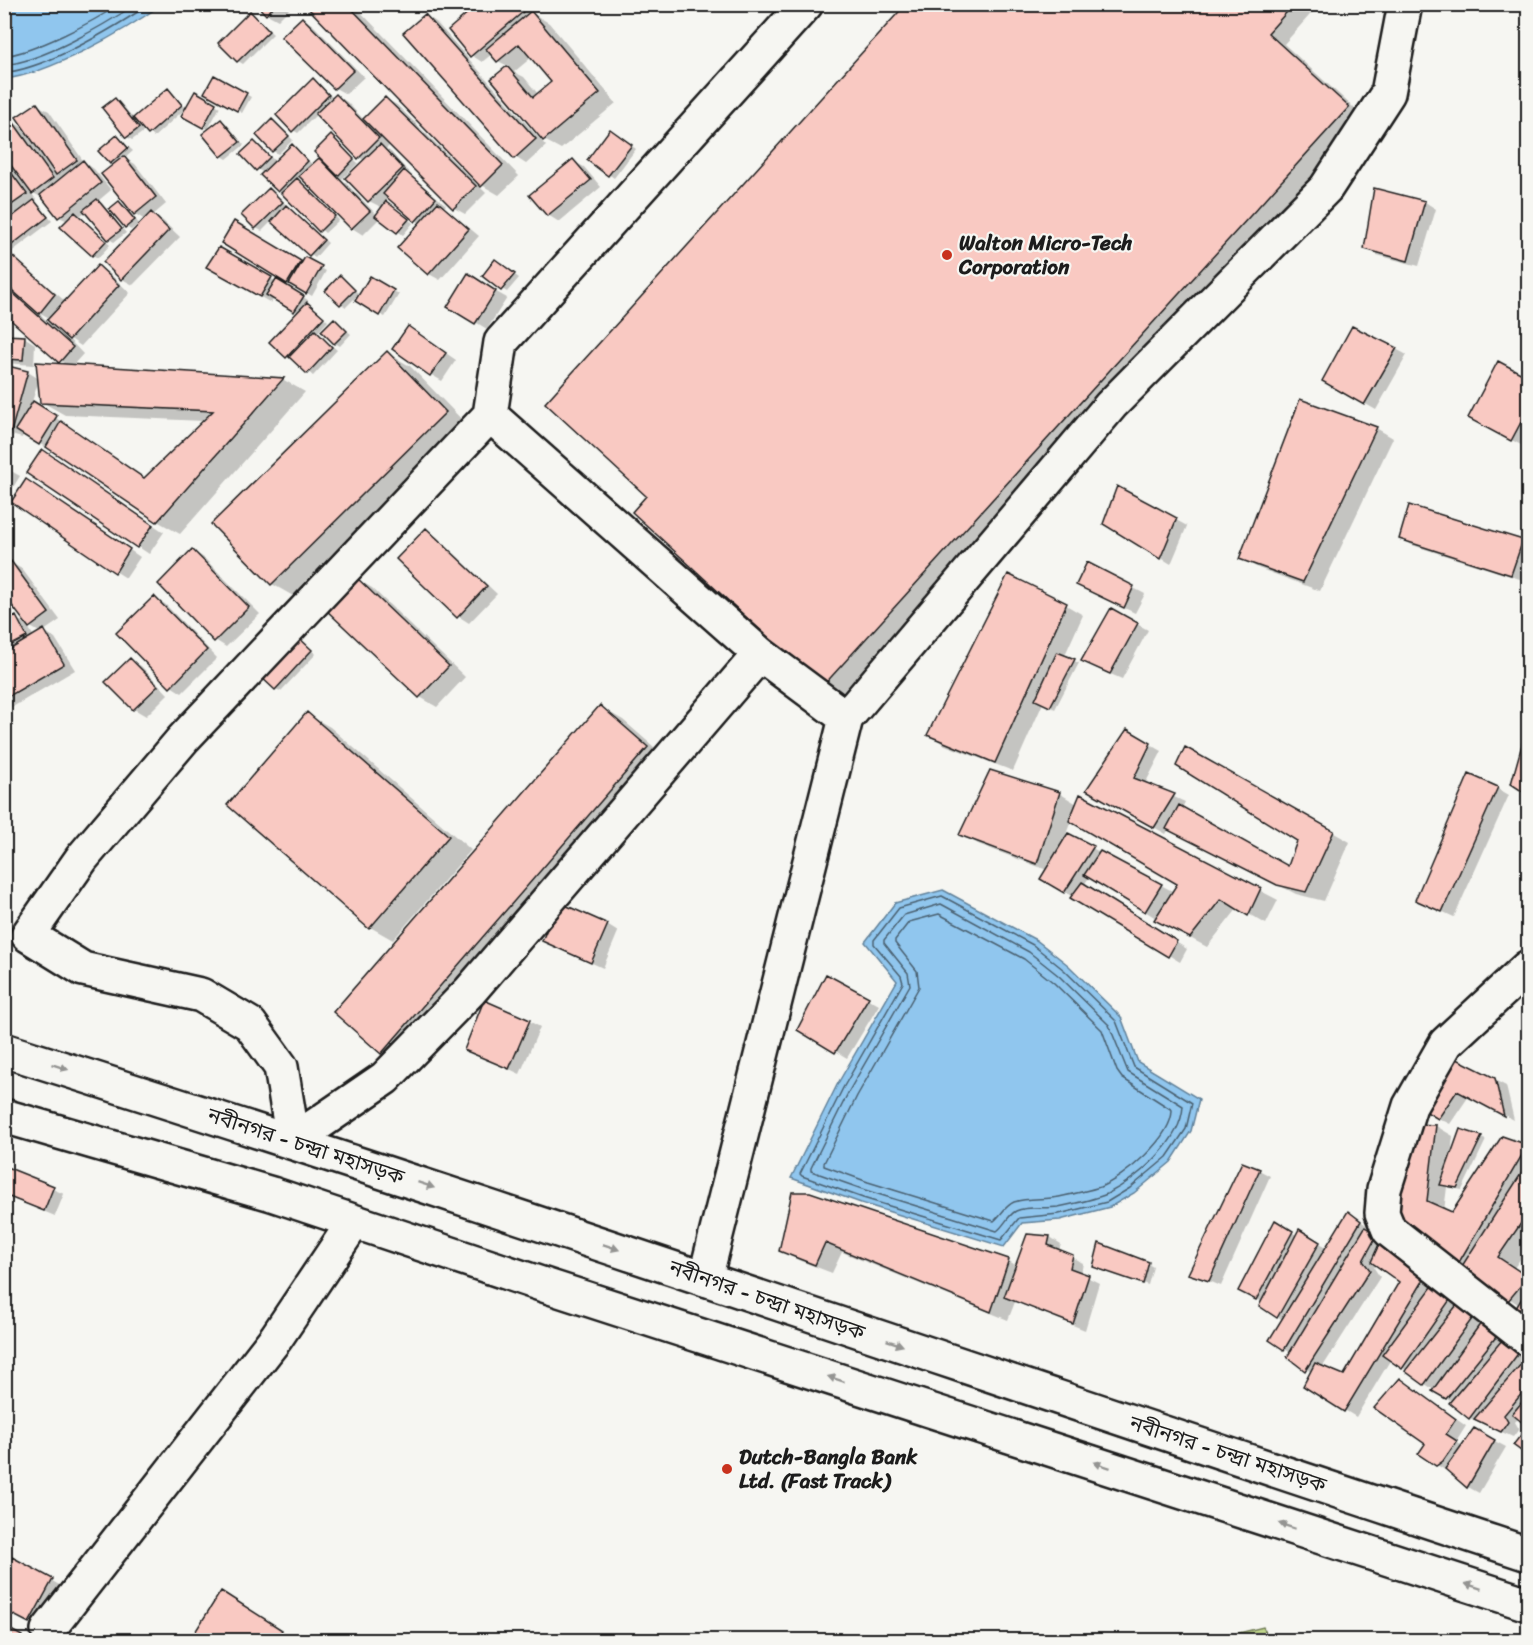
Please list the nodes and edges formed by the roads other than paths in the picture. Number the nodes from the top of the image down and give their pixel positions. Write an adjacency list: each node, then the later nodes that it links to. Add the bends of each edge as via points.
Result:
1 (806, 4): 3 (main road, via 501,342)
2 (1405, 4): 5 (main road, via 1388,93 1326,189 1111,405)
3 (490, 415): 4 (main road); 9 (main road, via 183,739 82,858 28,935 83,969 201,995 250,1024 281,1067)
4 (760, 654): 5 (main road); 9 (main road, via 470,991 386,1078)
5 (846, 718): 11 (main road)
6 (1528, 967): 12 (main road, via 1446,1043 1410,1106 1384,1189 1382,1212 1389,1230)
7 (4, 1050): 9 (main road, নবীনগর - চন্দ্রা মহাসড়ক, one-way to 9)
8 (4, 1116): 10 (main road, via 272,1194)
9 (292, 1141): 11 (main road, নবীনগর - চন্দ্রা মহাসড়ক, one-way to 11)
10 (354, 1222): 14 (main road, one-way to 10); 15 (main road, via 276,1338)
11 (705, 1279): 13 (main road, নবীনগর - চন্দ্রা মহাসড়ক, one-way to 13)
12 (1528, 1339)
13 (1528, 1554)
14 (1528, 1604)
15 (48, 1630)

